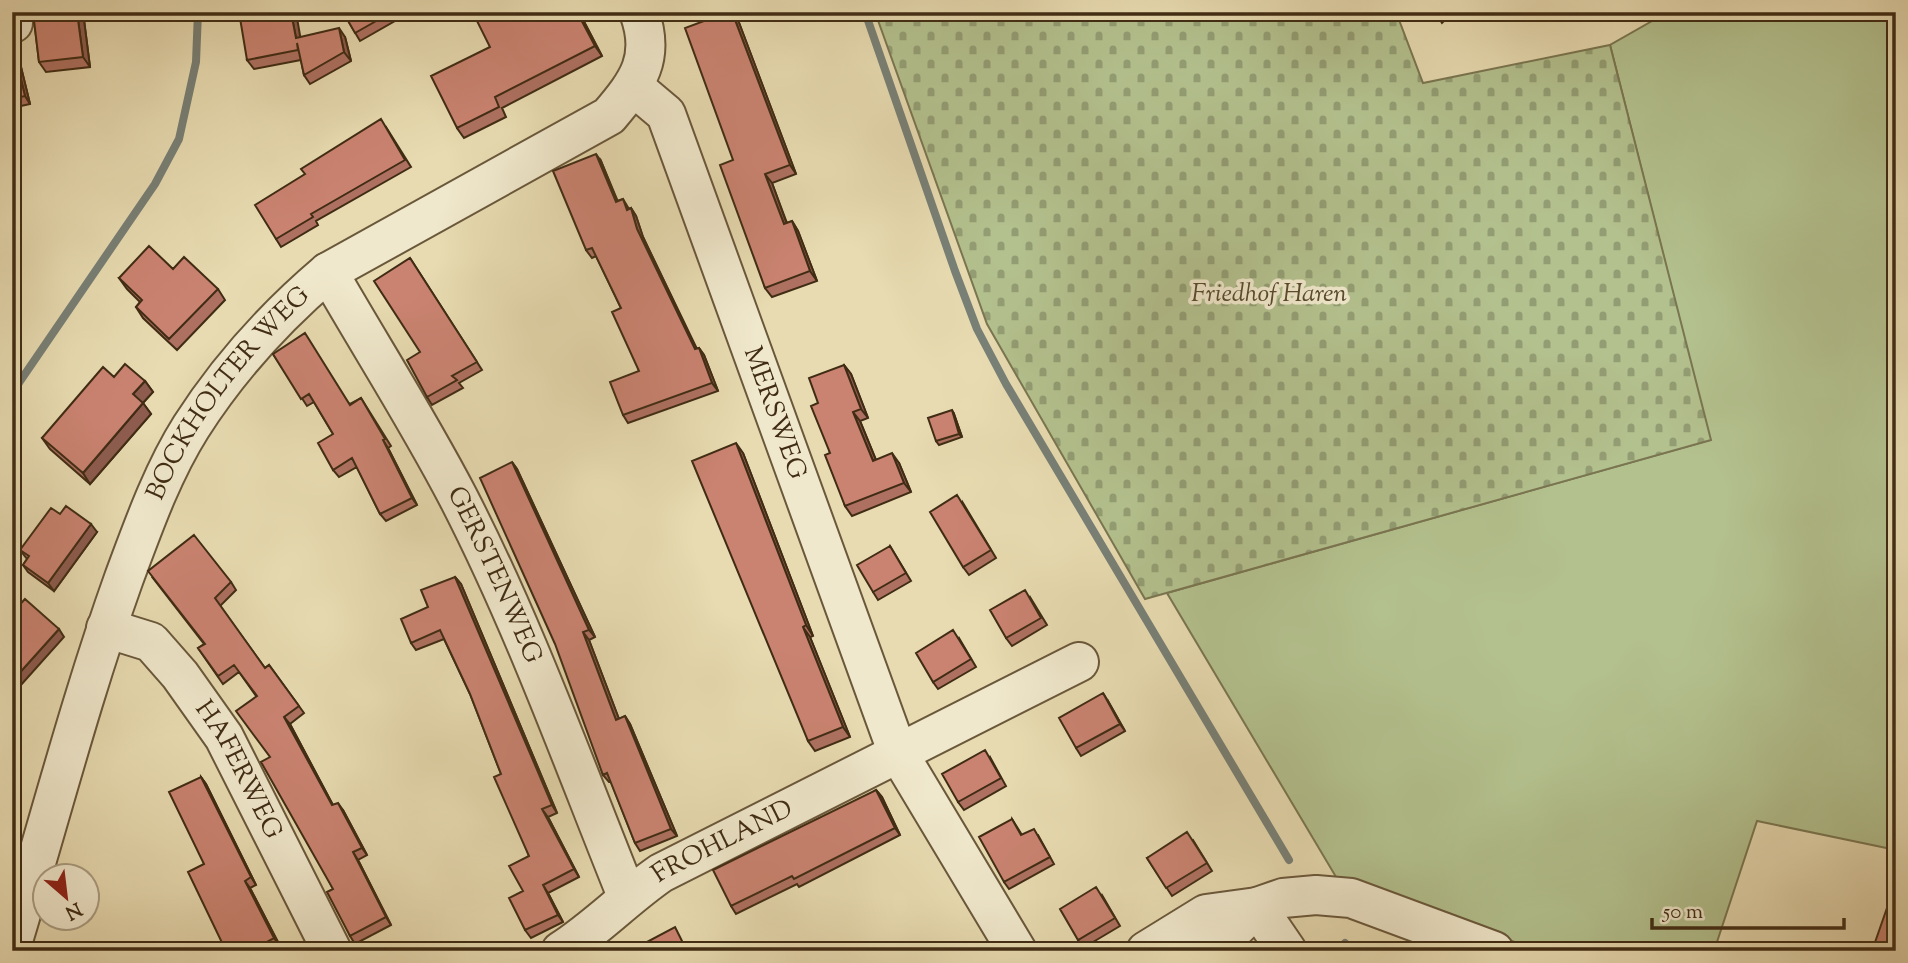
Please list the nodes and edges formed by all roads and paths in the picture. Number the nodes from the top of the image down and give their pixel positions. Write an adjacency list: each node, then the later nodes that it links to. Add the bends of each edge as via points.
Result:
1 (639, 12): 2 (street, BOCKHOLTER WEG, via 645,28 645,61)
2 (634, 87): 3 (street, BOCKHOLTER WEG, via 609,116); 6 (street, MERSWEG, via 666,114)
3 (327, 272): 4 (street, BOCKHOLTER WEG, via 231,370 190,428 162,482); 7 (street, GERSTENWEG, via 457,496 485,553)
4 (106, 628): 9 (street, BOCKHOLTER WEG); 10 (street, HAFERWEG, via 151,642 224,737)
5 (1079, 662): 6 (street)
6 (898, 751): 7 (street, FROHLAND, via 661,873); 12 (street, MERSWEG)
7 (627, 896): 11 (street, FROHLAND)
8 (1258, 907): 13 (street, via 1206,914); 14 (street); 15 (street); 16 (street, via 1283,898 1351,898)
9 (12, 944)
10 (332, 951)
11 (561, 951)
12 (1017, 951)
13 (1146, 951)
14 (1202, 951)
15 (1287, 951)
16 (1494, 951)

